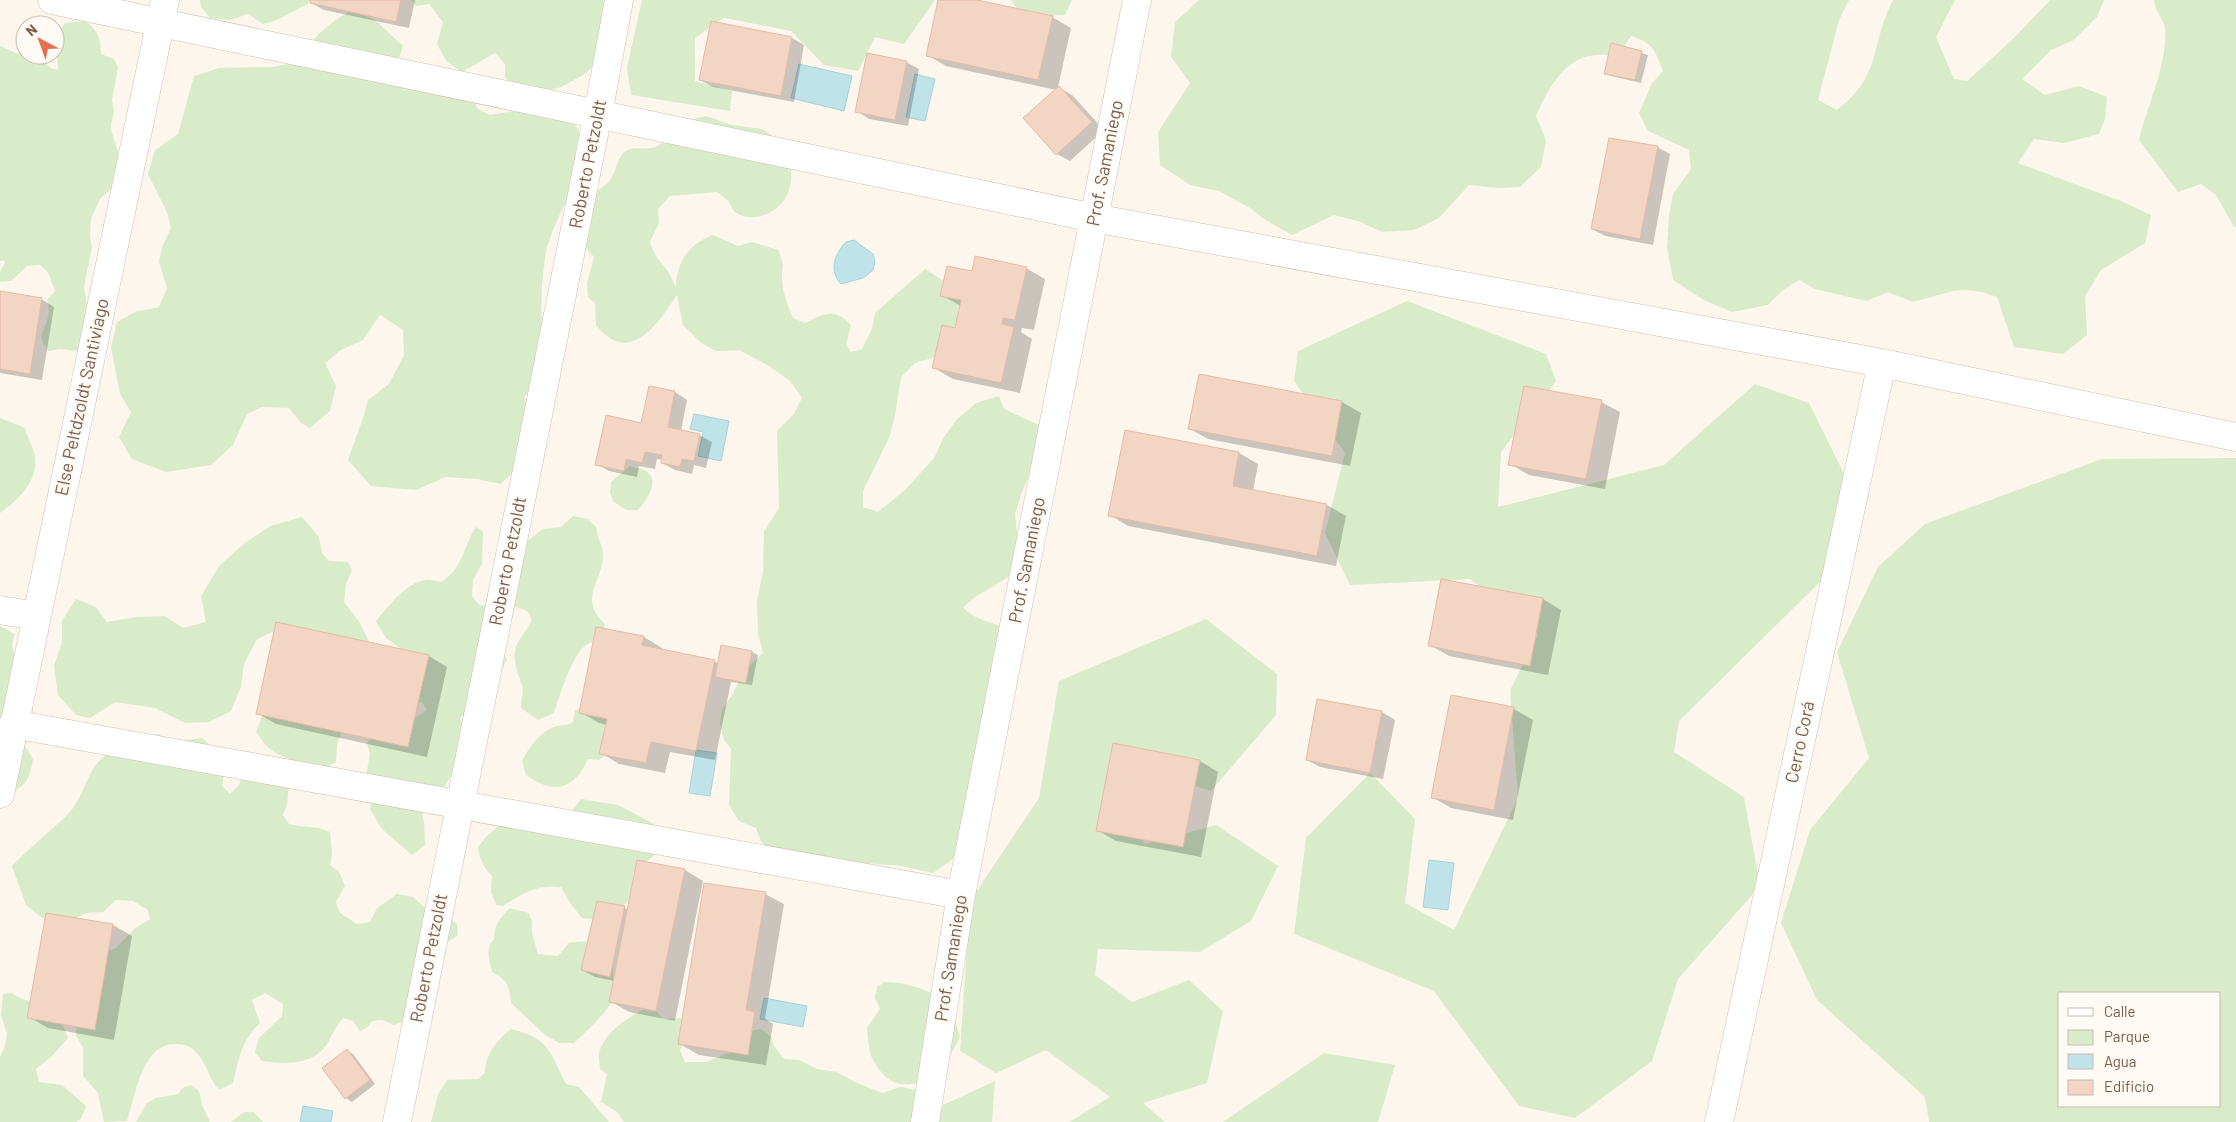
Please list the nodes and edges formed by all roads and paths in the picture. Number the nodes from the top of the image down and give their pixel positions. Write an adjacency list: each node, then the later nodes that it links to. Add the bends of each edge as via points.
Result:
1 (52, 0): 4 (street)
2 (619, 0): 5 (street, Roberto Petzoldt)
3 (1137, 0): 6 (street, Prof. Samaniego)
4 (162, 11): 5 (street); 10 (street, Else Peltdzoldt Santiviago)
5 (598, 114): 6 (street); 13 (street, Roberto Petzoldt)
6 (1094, 218): 7 (street); 14 (street, Prof. Samaniego)
7 (1882, 363): 8 (street); 17 (street, Cerro Corá)
8 (2236, 437)
9 (0, 610): 10 (street)
10 (37, 616): 11 (street, Else Peltdzoldt Santiviago)
11 (14, 724): 12 (street, Else Peltdzoldt Santiviago); 13 (street)
12 (0, 794)
13 (459, 805): 14 (street); 15 (street, Roberto Petzoldt)
14 (961, 895): 16 (street, Prof. Samaniego)
15 (397, 1122)
16 (925, 1122)
17 (1719, 1122)

